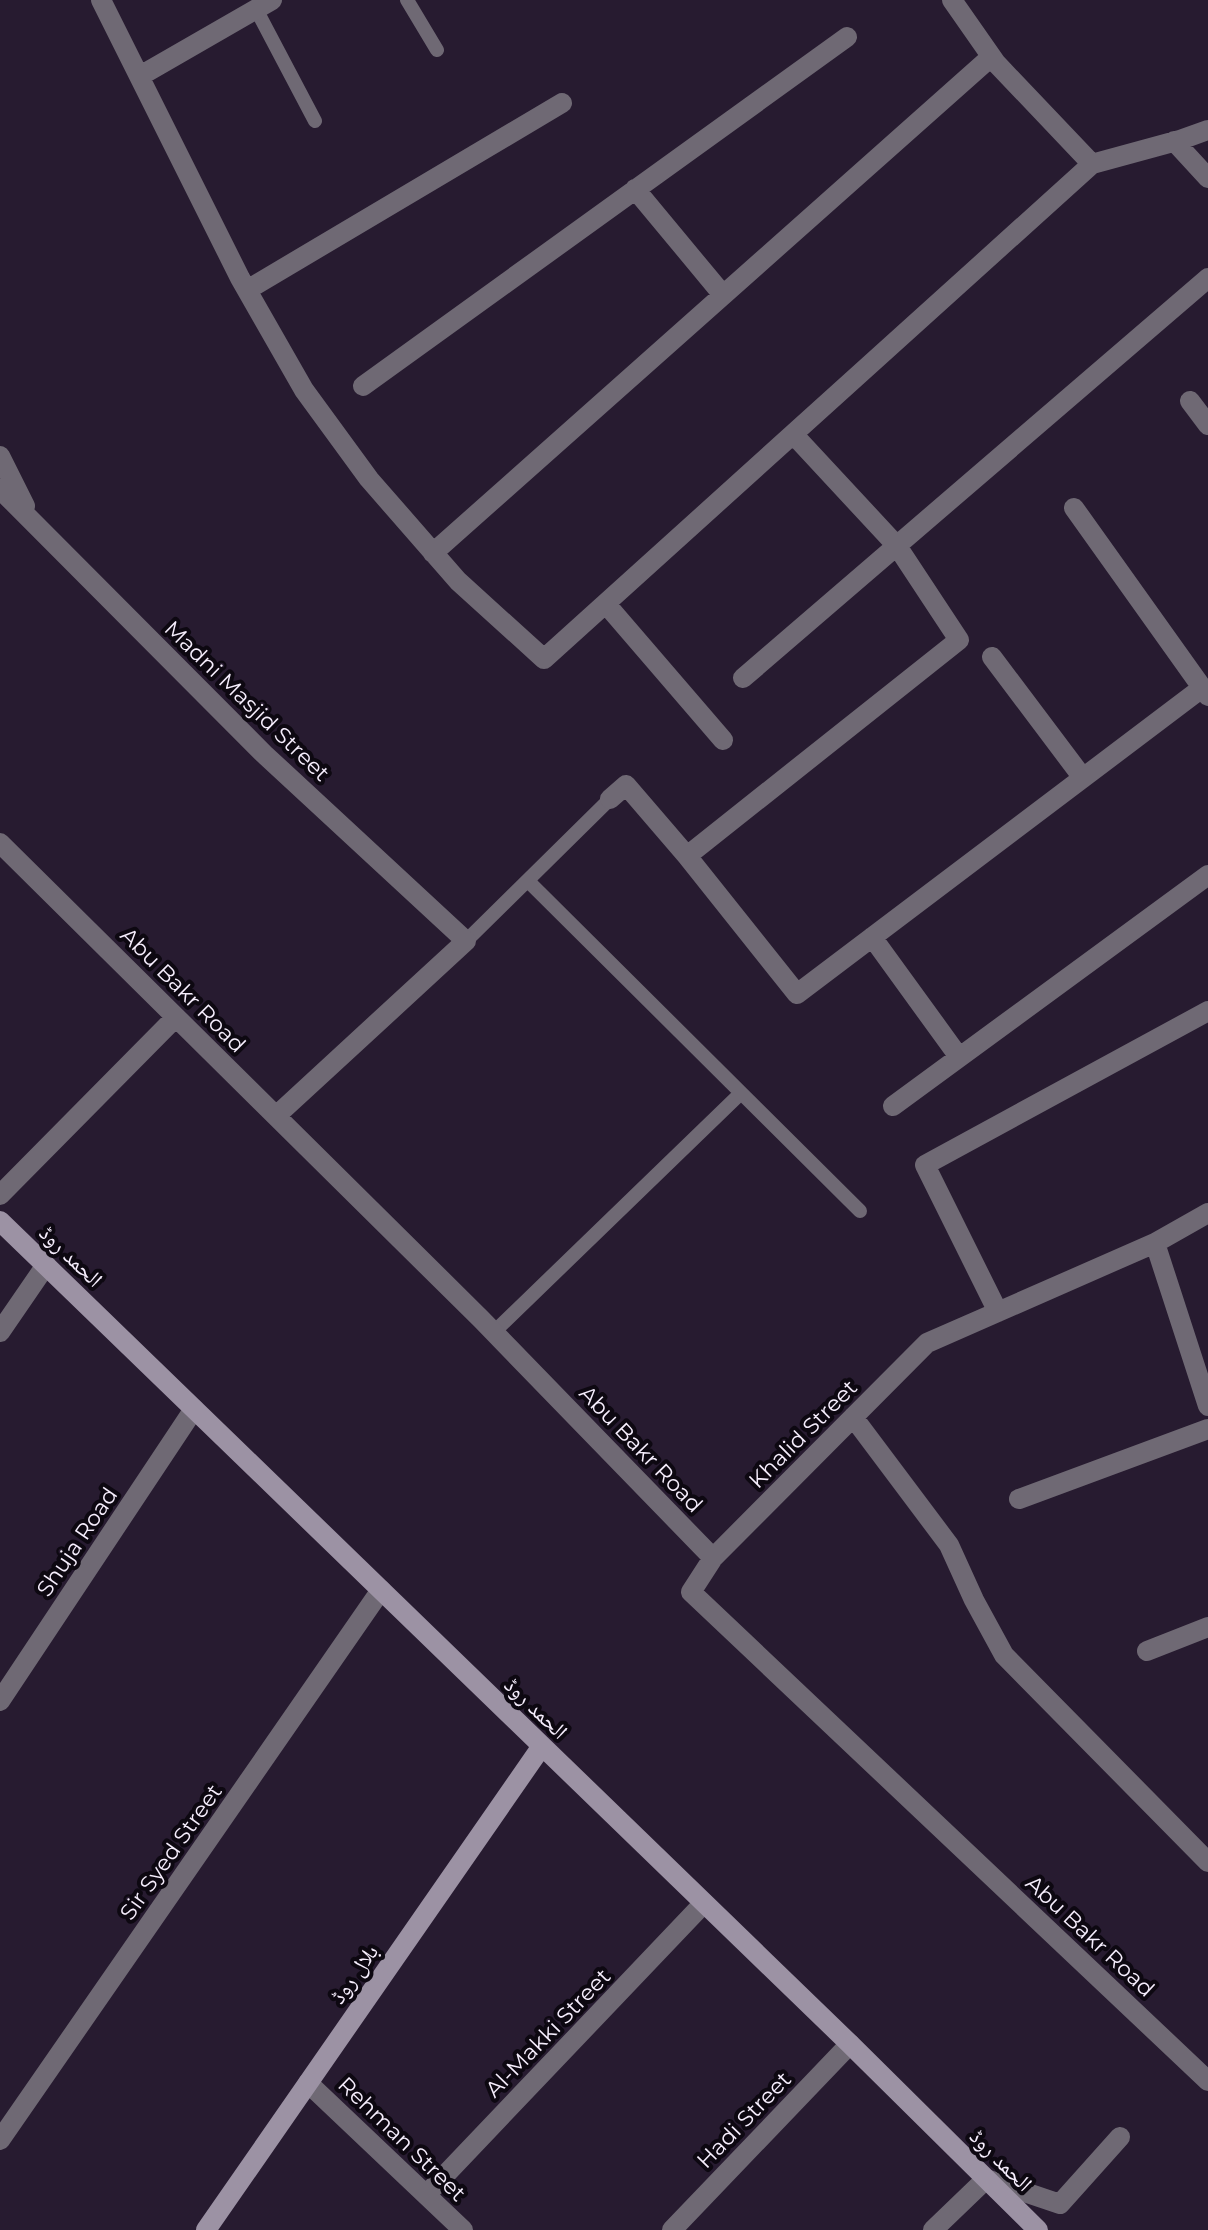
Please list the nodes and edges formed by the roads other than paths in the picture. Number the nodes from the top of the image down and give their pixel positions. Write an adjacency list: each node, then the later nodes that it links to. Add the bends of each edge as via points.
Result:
1 (101, 0): 8 (street)
2 (407, 0): 6 (lane)
3 (952, 0): 7 (street)
4 (264, 5): 8 (street); 10 (lane)
5 (847, 37): 15 (street)
6 (437, 50)
7 (991, 57): 13 (street); 18 (street)
8 (140, 76): 17 (street)
9 (562, 103): 17 (street)
10 (315, 121)
11 (1208, 130): 12 (street)
12 (1174, 141): 13 (street); 14 (street)
13 (1092, 164): 22 (street)
14 (1208, 178)
15 (635, 189): 18 (street); 19 (street)
16 (1208, 278): 27 (street)
17 (247, 290): 28 (street, via 304,390 369,479)
18 (723, 295): 28 (street)
19 (363, 386)
20 (1190, 401): 21 (street)
21 (1208, 425)
22 (793, 434): 27 (street); 29 (street)
23 (0, 456): 26 (street)
24 (0, 489): 26 (street, Madni Masjid Street)
25 (1074, 508): 32 (street)
26 (32, 521): 41 (street, Madni Masjid Street, via 264,754)
27 (897, 546): 31 (street); 37 (street, via 959,640)
28 (433, 553): 29 (street, via 544,659)
29 (606, 604): 33 (street)
30 (992, 657): 34 (street)
31 (743, 678)
32 (1205, 692): 34 (street)
33 (723, 740)
34 (1083, 778): 40 (street)
35 (610, 799): 37 (street, via 626,785); 39 (lane)
36 (0, 843): 43 (street, Abu Bakr Road)
37 (687, 856): 40 (street, via 797,994)
38 (1208, 875): 44 (street)
39 (528, 881): 41 (lane); 45 (lane)
40 (872, 937): 44 (street)
41 (466, 941): 47 (street)
42 (1208, 1011): 54 (street, via 925,1165)
43 (176, 1017): 47 (street, Abu Bakr Road); 48 (street)
44 (959, 1057): 46 (street)
45 (741, 1093): 49 (lane); 56 (lane)
46 (893, 1106)
47 (276, 1116): 56 (street, Abu Bakr Road)
48 (0, 1195)
49 (860, 1211)
50 (1208, 1213): 52 (street)
51 (0, 1221): 53 (street, الحمد روڈ)
52 (1155, 1243): 54 (street); 57 (street)
53 (46, 1265): 55 (street); 58 (street, الحمد روڈ)
54 (998, 1312): 59 (street, Khalid Street, via 927,1343)
55 (0, 1332)
56 (494, 1332): 62 (street, Abu Bakr Road)
57 (1208, 1406)
58 (194, 1409): 63 (street, الحمد روڈ); 66 (street, Shuja Road)
59 (853, 1417): 62 (street, Khalid Street); 68 (street, via 949,1545 1004,1655)
60 (1208, 1429): 61 (street)
61 (1019, 1499)
62 (713, 1558): 71 (street, Abu Bakr Road, via 691,1592)
63 (381, 1590): 67 (street, الحمد روڈ); 74 (street, Sir Syed Street)
64 (1208, 1627): 65 (street)
65 (1147, 1651)
66 (0, 1701)
67 (542, 1746): 69 (street, الحمد روڈ); 72 (street, بلال روڈ)
68 (1208, 1862)
69 (704, 1903): 70 (street, الحمد روڈ); 76 (street, Al-Makki Street)
70 (850, 2044): 75 (street, الحمد روڈ); 79 (street, Hadi Street)
71 (1208, 2081)
72 (308, 2083): 76 (street, Rehman Street); 77 (street, بلال روڈ)
73 (1120, 2137): 75 (street, via 1060,2204)
74 (0, 2140)
75 (986, 2179): 80 (street); 81 (street, الحمد روڈ)
76 (426, 2195): 78 (street, Rehman Street)
77 (206, 2230)
78 (463, 2230)
79 (672, 2230)
80 (933, 2230)
81 (1038, 2230)

